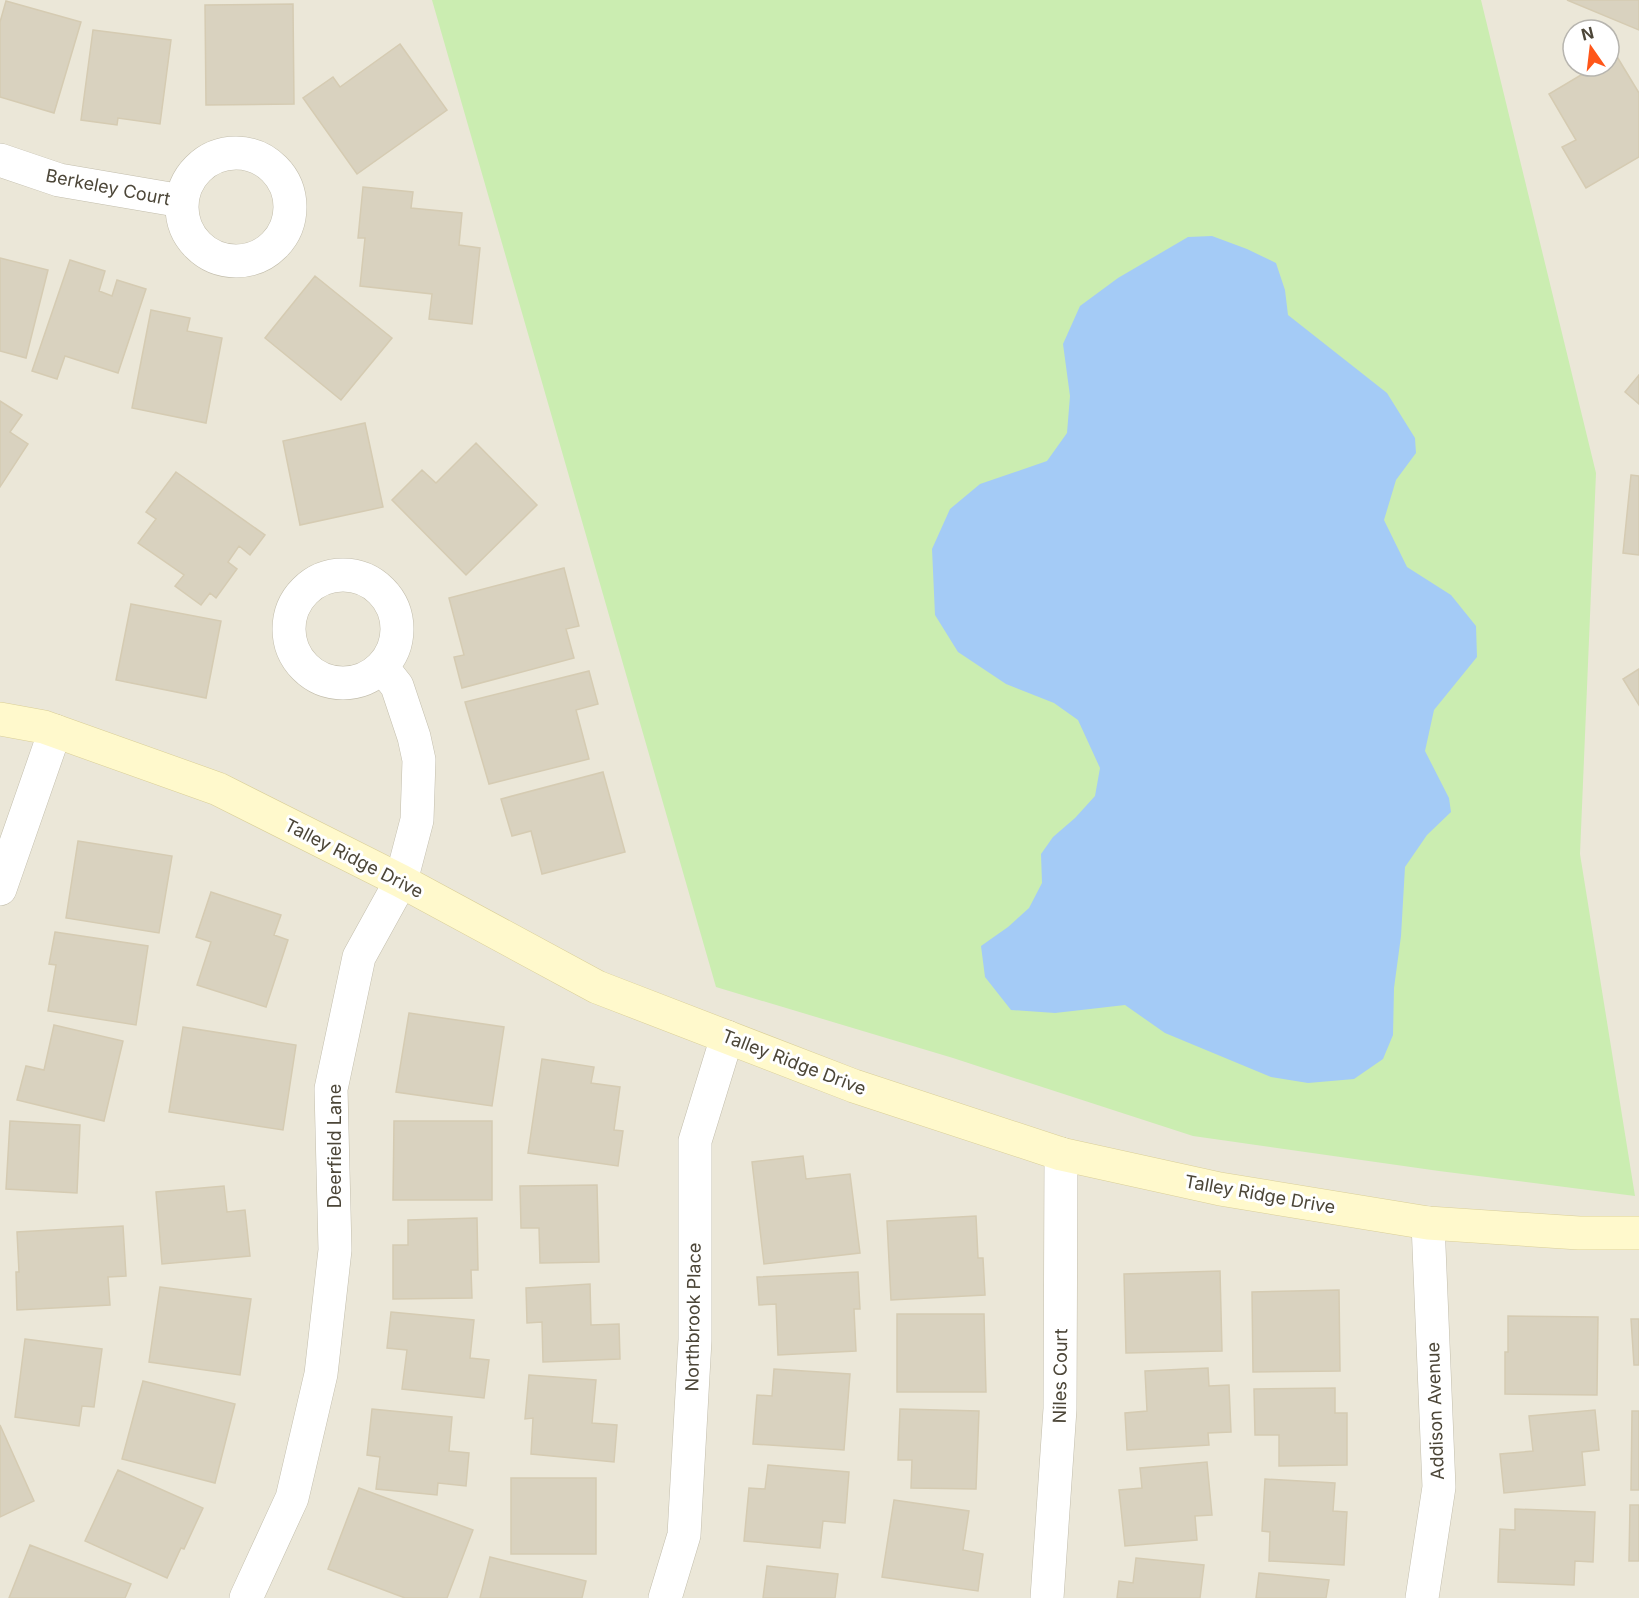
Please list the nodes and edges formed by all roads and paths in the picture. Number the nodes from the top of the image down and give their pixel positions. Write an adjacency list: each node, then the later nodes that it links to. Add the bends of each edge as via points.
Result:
1 (0, 160): 2 (street, Berkeley Court, via 59,180)
2 (182, 201)
3 (382, 667): 6 (street, Deerfield Lane, via 397,686 419,760 417,820)
4 (0, 719): 5 (street, Talley Ridge Drive)
5 (55, 731): 6 (street, Talley Ridge Drive, via 218,789); 7 (street)
6 (401, 881): 8 (street, Talley Ridge Drive, via 597,987); 12 (street, Deerfield Lane, via 359,957 331,1089 335,1250 321,1374 292,1498)
7 (0, 889)
8 (727, 1037): 9 (street, Talley Ridge Drive, via 854,1086); 13 (street, Northbrook Place, via 695,1142 694,1340 684,1535)
9 (1061, 1154): 10 (street, Talley Ridge Drive, via 1220,1189); 14 (street, Niles Court, via 1060,1410)
10 (1428, 1223): 11 (street, Talley Ridge Drive); 15 (street, Addison Avenue, via 1439,1487)
11 (1639, 1233)
12 (246, 1598)
13 (665, 1598)
14 (1047, 1598)
15 (1422, 1598)

